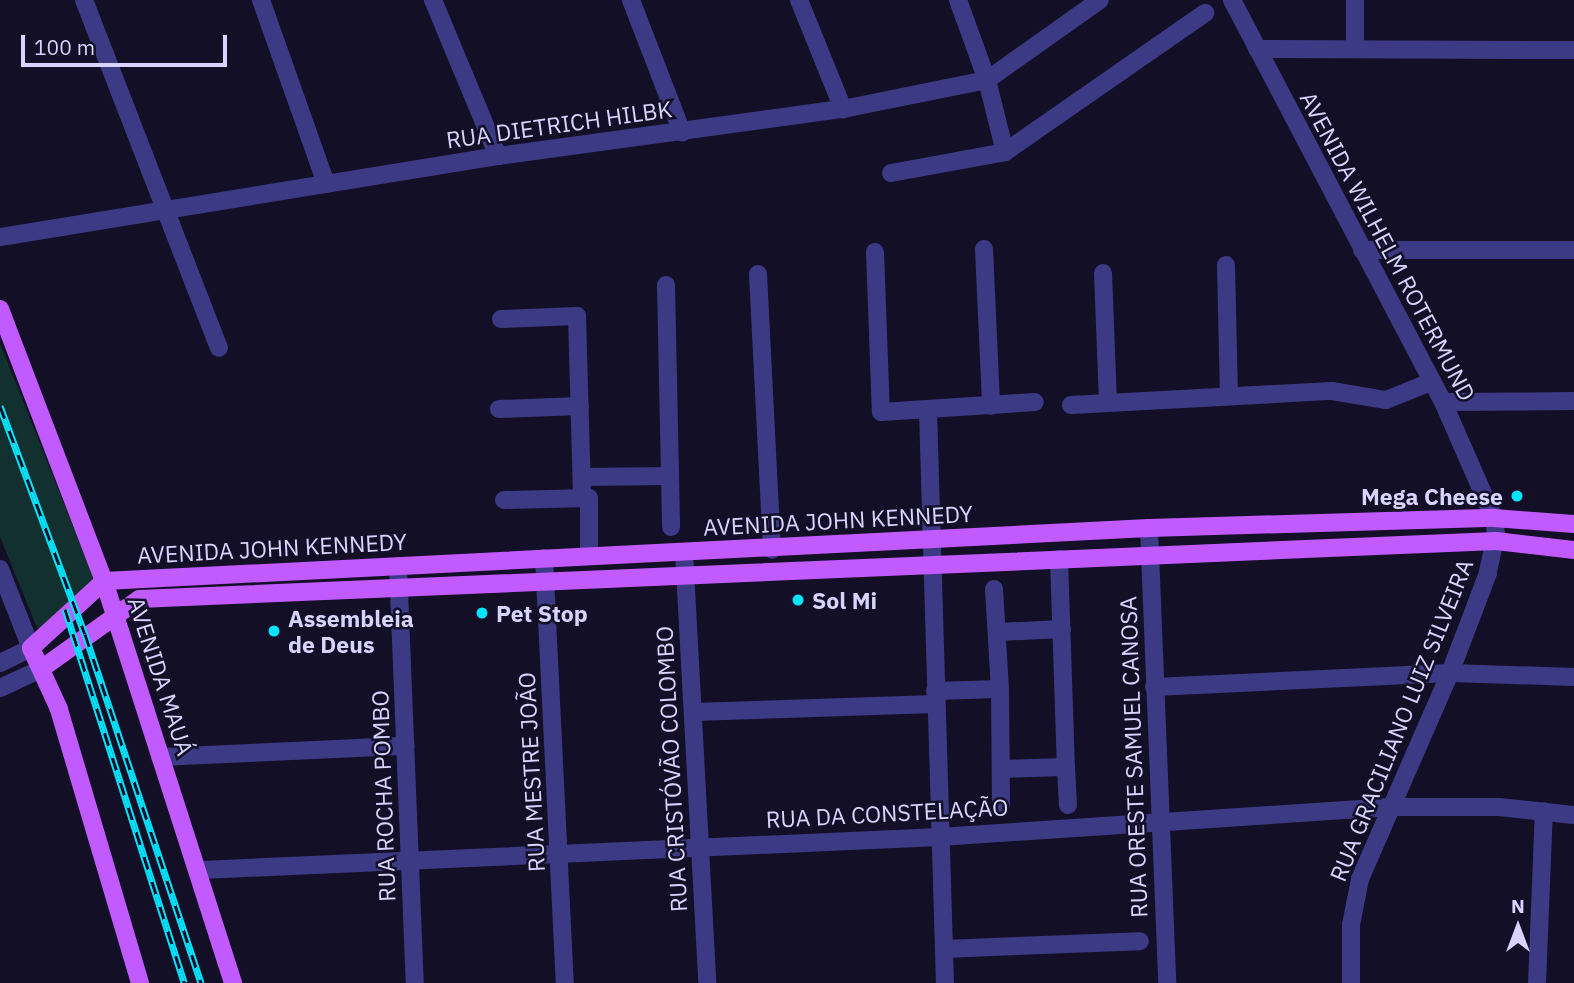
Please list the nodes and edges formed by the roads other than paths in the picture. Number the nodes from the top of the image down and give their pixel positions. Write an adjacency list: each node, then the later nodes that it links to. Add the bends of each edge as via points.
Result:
1 (84, 0): 21 (street)
2 (261, 0): 20 (street)
3 (433, 0): 18 (street)
4 (631, 0): 16 (street)
5 (799, 0): 15 (street)
6 (958, 0): 14 (street)
7 (1100, 0): 14 (street, RUA DIETRICH HILBK)
8 (1232, 0): 12 (street, AVENIDA WILHELM ROTERMUND)
9 (1355, 0): 11 (street)
10 (1205, 13): 17 (street)
11 (1355, 48): 12 (street); 13 (street)
12 (1257, 49): 24 (street, AVENIDA WILHELM ROTERMUND)
13 (1574, 50)
14 (988, 80): 15 (street, RUA DIETRICH HILBK); 17 (street)
15 (843, 109): 16 (street, RUA DIETRICH HILBK)
16 (682, 132): 18 (street, RUA DIETRICH HILBK)
17 (1005, 152): 19 (street)
18 (498, 156): 20 (street, RUA DIETRICH HILBK)
19 (891, 173)
20 (326, 184): 21 (street, RUA DIETRICH HILBK)
21 (164, 211): 22 (street, RUA DIETRICH HILBK); 33 (street)
22 (0, 237)
23 (984, 249): 42 (street)
24 (1362, 250): 25 (street); 34 (street, AVENIDA WILHELM ROTERMUND)
25 (1574, 250)
26 (875, 252): 44 (street, via 881,412)
27 (1226, 265): 35 (street)
28 (1103, 273): 38 (street)
29 (758, 274): 55 (street)
30 (666, 285): 45 (street)
31 (0, 309): 66 (main road, AVENIDA MAUÁ)
32 (501, 319): 41 (street, via 577,316)
33 (219, 348)
34 (1431, 382): 35 (street, via 1386,400 1332,391); 39 (street, AVENIDA WILHELM ROTERMUND)
35 (1229, 394): 38 (street)
36 (1574, 401): 39 (street)
37 (1035, 402): 42 (street)
38 (1108, 402): 40 (street)
39 (1443, 402): 49 (street, AVENIDA WILHELM ROTERMUND)
40 (1071, 405)
41 (580, 406): 43 (street); 46 (street)
42 (991, 406): 44 (street)
43 (499, 409)
44 (928, 411): 53 (street)
45 (670, 476): 46 (street); 51 (street)
46 (582, 477): 47 (street)
47 (582, 498): 48 (street); 59 (street, via 589,498)
48 (504, 500)
49 (1494, 518): 50 (main road, AVENIDA JOHN KENNEDY); 52 (main road, AVENIDA JOHN KENNEDY); 54 (street, RUA GRACILIANO LUIZ SILVEIRA)
50 (1574, 524)
51 (671, 527)
52 (1149, 528): 53 (main road, AVENIDA JOHN KENNEDY); 58 (street, RUA ORESTE SAMUEL CANOSA)
53 (929, 540): 55 (main road, AVENIDA JOHN KENNEDY); 62 (street)
54 (1496, 541): 56 (main road, AVENIDA JOHN KENNEDY); 58 (main road, AVENIDA JOHN KENNEDY); 76 (street, RUA GRACILIANO LUIZ SILVEIRA)
55 (772, 550): 57 (main road, AVENIDA JOHN KENNEDY)
56 (1574, 550)
57 (684, 552): 59 (main road, AVENIDA JOHN KENNEDY); 65 (street, RUA CRISTÓVÃO COLOMBO)
58 (1151, 554): 61 (main road, AVENIDA JOHN KENNEDY); 78 (street, RUA ORESTE SAMUEL CANOSA)
59 (589, 556): 60 (main road, AVENIDA JOHN KENNEDY)
60 (544, 558): 63 (main road, AVENIDA JOHN KENNEDY); 67 (street, RUA MESTRE JOÃO)
61 (1059, 559): 62 (main road, AVENIDA JOHN KENNEDY); 71 (street)
62 (930, 565): 65 (main road, AVENIDA JOHN KENNEDY); 81 (street)
63 (398, 566): 66 (main road, AVENIDA JOHN KENNEDY); 68 (street, RUA ROCHA POMBO)
64 (0, 569): 73 (street)
65 (685, 575): 67 (main road, AVENIDA JOHN KENNEDY); 82 (street, RUA CRISTÓVÃO COLOMBO)
66 (104, 581): 70 (main road, AVENIDA MAUÁ); 73 (main road)
67 (545, 582): 68 (main road, AVENIDA JOHN KENNEDY); 95 (street, RUA MESTRE JOÃO)
68 (398, 588): 70 (main road, AVENIDA JOHN KENNEDY, via 139,599); 83 (street, RUA ROCHA POMBO)
69 (994, 589): 72 (street)
70 (116, 615): 75 (main road, AVENIDA JOHN KENNEDY); 84 (main road, AVENIDA MAUÁ)
71 (1062, 629): 72 (street); 85 (street)
72 (997, 632): 80 (street)
73 (31, 648): 74 (street); 75 (main road)
74 (0, 663)
75 (41, 669): 79 (street); 100 (main road, via 59,709)
76 (1450, 673): 77 (street); 78 (street); 89 (street, RUA GRACILIANO LUIZ SILVEIRA)
77 (1574, 677)
78 (1154, 687): 92 (street, RUA ORESTE SAMUEL CANOSA)
79 (0, 688)
80 (1000, 689): 81 (street); 86 (street)
81 (935, 698): 82 (street); 93 (street)
82 (693, 712): 94 (street, RUA CRISTÓVÃO COLOMBO)
83 (406, 746): 84 (street); 96 (street, RUA ROCHA POMBO)
84 (160, 757): 97 (main road, AVENIDA MAUÁ)
85 (1066, 767): 86 (street); 88 (street)
86 (1001, 769): 87 (street)
87 (1001, 805)
88 (1068, 805)
89 (1390, 807): 90 (street, RUA DA CONSTELAÇÃO); 92 (street, RUA DA CONSTELAÇÃO); 107 (street, RUA GRACILIANO LUIZ SILVEIRA, via 1360,879 1351,925)
90 (1544, 811): 91 (street, RUA DA CONSTELAÇÃO); 108 (street)
91 (1574, 816)
92 (1160, 822): 93 (street, RUA DA CONSTELAÇÃO); 106 (street, RUA ORESTE SAMUEL CANOSA)
93 (940, 837): 94 (street, RUA DA CONSTELAÇÃO); 99 (street)
94 (699, 847): 95 (street, RUA DA CONSTELAÇÃO); 104 (street, RUA CRISTÓVÃO COLOMBO)
95 (561, 853): 96 (street, RUA DA CONSTELAÇÃO); 103 (street, RUA MESTRE JOÃO)
96 (410, 861): 97 (street, RUA DA CONSTELAÇÃO); 102 (street, RUA ROCHA POMBO)
97 (201, 870): 101 (main road, AVENIDA MAUÁ)
98 (1140, 941): 99 (street)
99 (944, 949): 105 (street)
100 (140, 983)
101 (233, 983)
102 (415, 983)
103 (565, 983)
104 (707, 983)
105 (945, 983)
106 (1167, 983)
107 (1351, 983)
108 (1536, 983)

